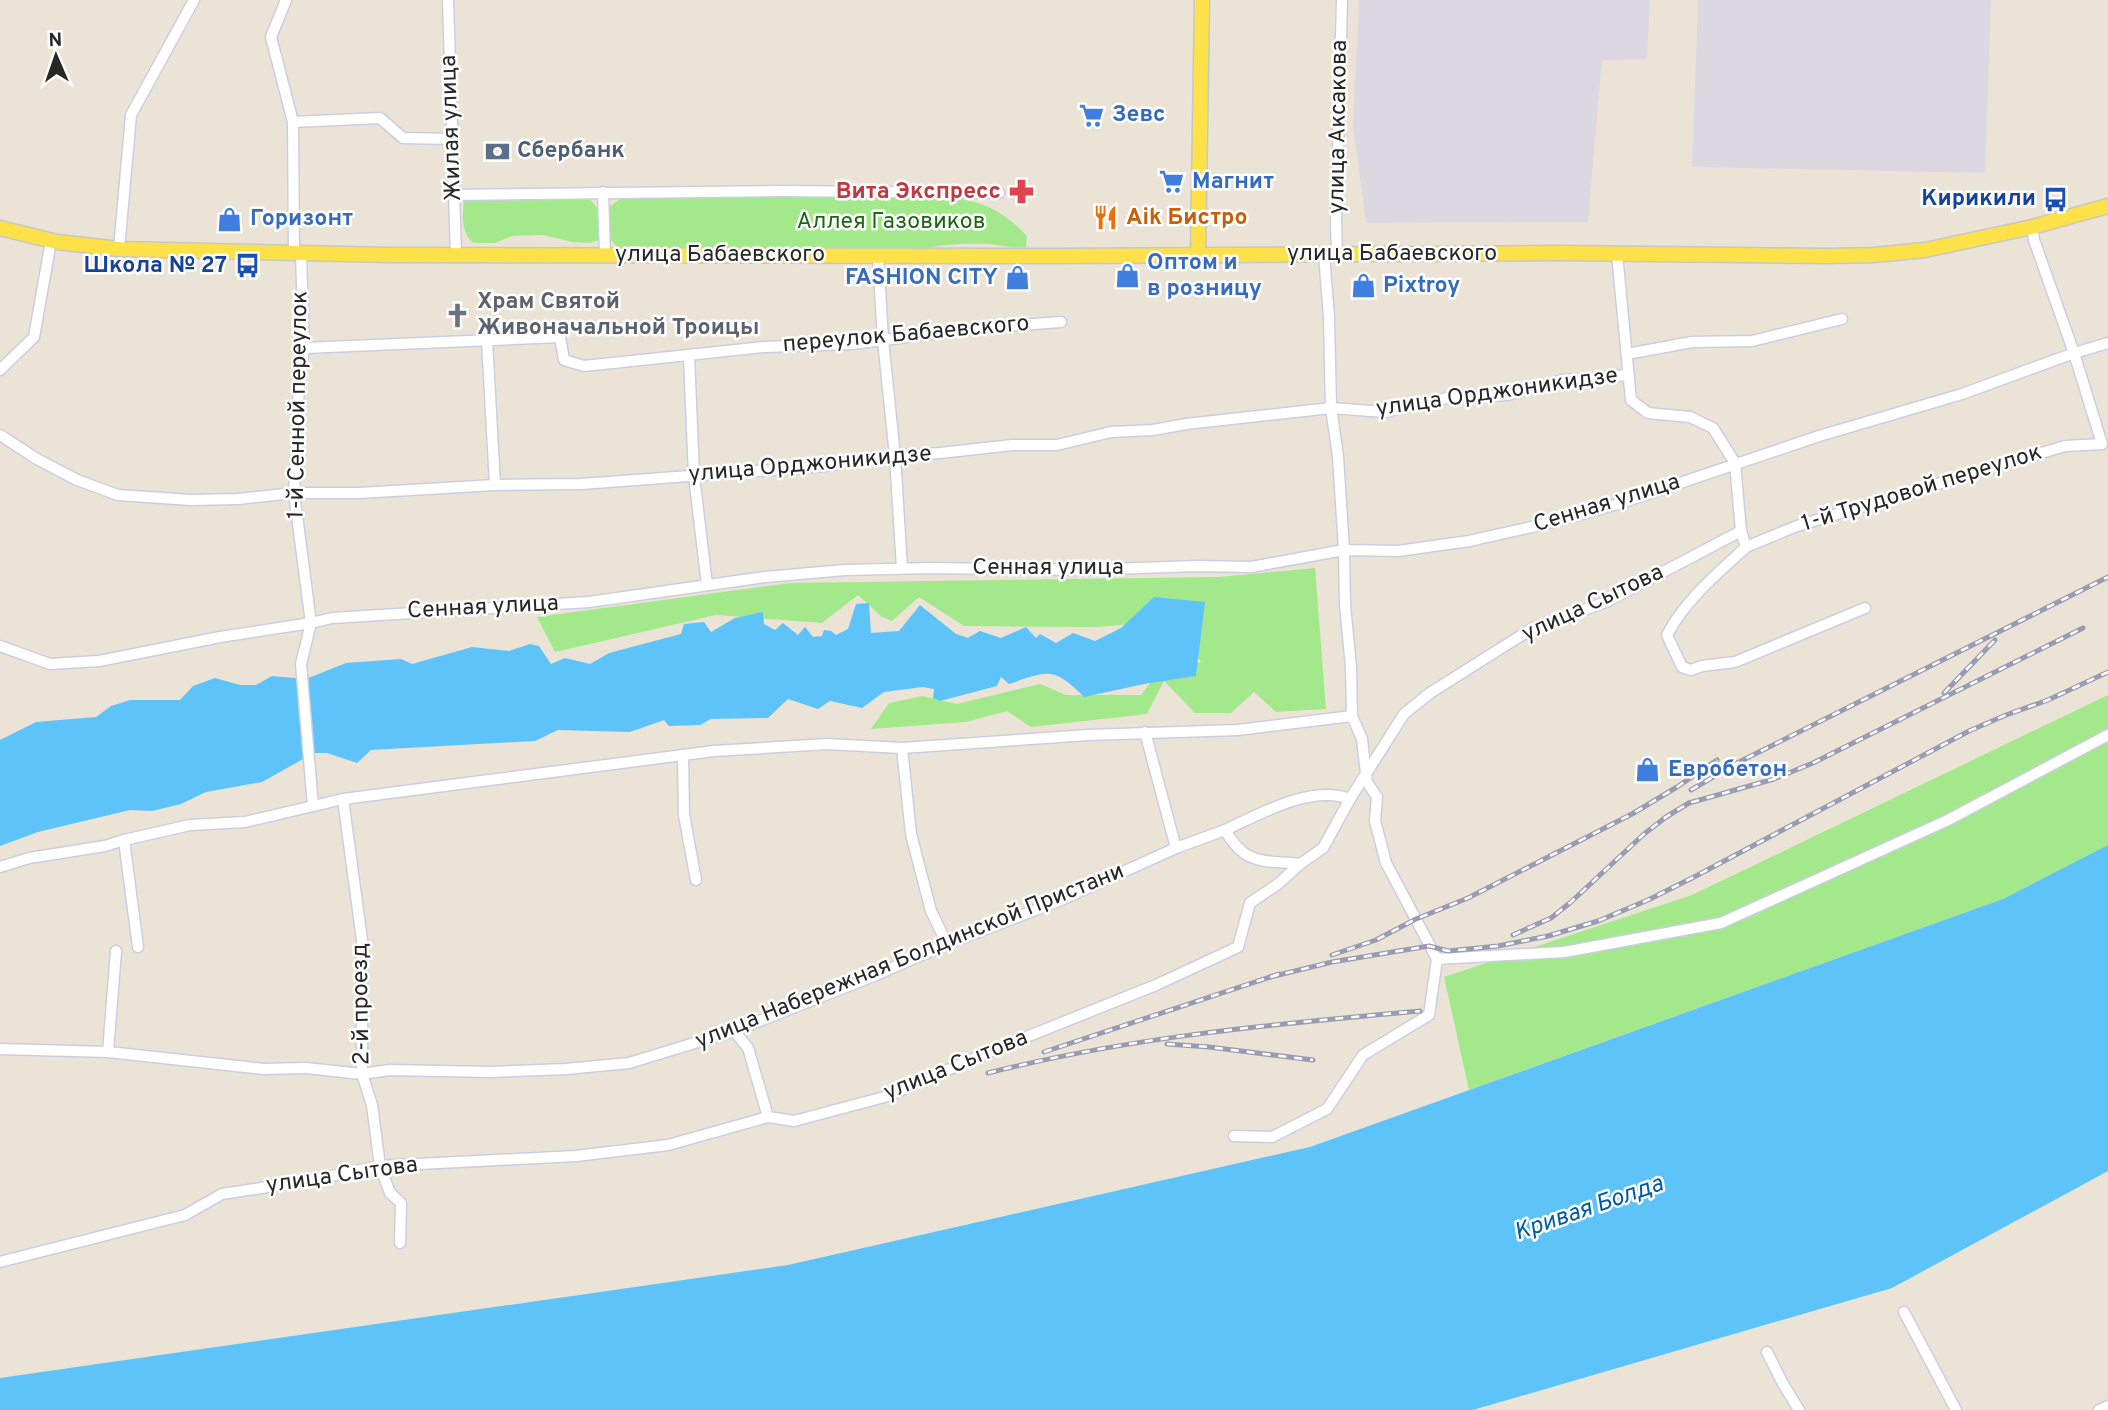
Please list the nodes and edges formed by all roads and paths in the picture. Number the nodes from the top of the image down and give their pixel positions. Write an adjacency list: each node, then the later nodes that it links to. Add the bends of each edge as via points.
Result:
1 (194, 0): 15 (street, via 131,115)
2 (286, 0): 6 (street, 1-й Сенной переулок, via 271,37)
3 (448, 0): 7 (street, Жилая улица)
4 (1202, 0): 20 (main road)
5 (1342, 0): 21 (street, улица Аксакова)
6 (293, 122): 7 (street, via 380,118 403,138); 16 (street, 1-й Сенной переулок)
7 (451, 139): 10 (street, Жилая улица)
8 (603, 192): 9 (street); 10 (street); 19 (street)
9 (999, 193)
10 (454, 195): 22 (street, Жилая улица)
11 (2108, 206): 12 (main road, улица Бабаевского)
12 (2032, 227): 18 (main road, улица Бабаевского, via 1925,250 1874,255); 29 (street)
13 (0, 228): 14 (main road, улица Бабаевского)
14 (51, 241): 15 (main road, улица Бабаевского); 32 (street, via 34,337)
15 (119, 249): 16 (main road, улица Бабаевского)
16 (297, 254): 22 (main road, улица Бабаевского); 28 (street, 1-й Сенной переулок)
17 (878, 254): 19 (main road, улица Бабаевского); 20 (main road, улица Бабаевского); 26 (street)
18 (1616, 254): 21 (main road, улица Бабаевского); 30 (street)
19 (605, 255): 22 (main road, улица Бабаевского)
20 (1198, 255): 21 (main road, улица Бабаевского)
21 (1331, 255): 34 (street, улица Аксакова)
22 (456, 256)
23 (1842, 319): 30 (street, улица Орджоникидзе, via 1752,341 1692,342)
24 (1061, 322): 26 (street, переулок Бабаевского)
25 (487, 340): 28 (street); 31 (street, переулок Бабаевского, via 560,337 564,360 584,366); 40 (street)
26 (883, 340): 31 (street, переулок Бабаевского); 37 (street)
27 (2108, 343): 29 (street, Сенная улица)
28 (304, 348): 41 (street, 1-й Сенной переулок)
29 (2074, 353): 36 (street); 38 (street, Сенная улица, via 1962,394)
30 (1627, 355): 33 (street)
31 (689, 356): 39 (street)
32 (0, 370)
33 (1629, 375): 34 (street, улица Орджоникидзе, via 1563,380 1507,395 1447,398 1385,412); 38 (street, via 1631,400 1648,414 1690,417 1713,428)
34 (1331, 408): 37 (street, улица Орджоникидзе, via 1111,432 1058,445); 44 (street, улица Аксакова)
35 (0, 435): 41 (street, улица Орджоникидзе, via 67,475 118,495 191,500)
36 (2105, 446): 43 (street, 1-й Трудовой переулок, via 2065,446 1797,526)
37 (895, 456): 39 (street, улица Орджоникидзе); 45 (street)
38 (1735, 463): 42 (street); 44 (street, Сенная улица, via 1618,504 1469,541 1398,551)
39 (694, 476): 40 (street, улица Орджоникидзе); 46 (street)
40 (495, 485): 41 (street, улица Орджоникидзе)
41 (293, 493): 48 (street, 1-й Сенной переулок)
42 (1741, 531): 43 (street); 55 (street, улица Сытова, via 1606,602 1533,628 1430,693 1404,714)
43 (1746, 547): 47 (street, via 1676,616 1667,635 1682,667 1691,670 1735,662)
44 (1344, 550): 45 (street, Сенная улица, via 1251,566); 50 (street, улица Аксакова)
45 (902, 568): 46 (street, Сенная улица)
46 (706, 585): 48 (street, Сенная улица, via 589,602 379,614)
47 (1865, 608)
48 (311, 623): 49 (street, Сенная улица, via 99,661 50,664); 58 (street, 1-й Сенной переулок, via 301,664)
49 (0, 646)
50 (1352, 716): 51 (street, via 1238,730); 55 (street, улица Аксакова, via 1362,740)
51 (1145, 732): 53 (street); 61 (street)
52 (2108, 735): 68 (street, via 1948,820 1721,923 1564,952)
53 (902, 748): 54 (street, via 827,744); 65 (street, via 911,834 931,911)
54 (683, 755): 56 (street); 64 (street, via 684,815)
55 (1365, 776): 57 (street, улица Сытова); 68 (street, улица Аксакова, via 1377,797 1375,821 1386,863)
56 (343, 799): 58 (street); 72 (street, 2-й проезд, via 362,940)
57 (1350, 799): 59 (street, улица Набережная Болдинской Пристани, via 1340,795 1297,798); 62 (street, улица Сытова, via 1322,848)
58 (313, 806): 60 (street, via 245,822 190,825)
59 (1225, 830): 61 (street, улица Набережная Болдинской Пристани); 62 (street, via 1236,847 1251,858)
60 (124, 840): 63 (street); 66 (street)
61 (1175, 848): 65 (street, улица Набережная Болдинской Пристани, via 1059,901)
62 (1300, 864): 73 (street, улица Сытова, via 1250,903 1238,947 888,1096 794,1121)
63 (0, 867)
64 (695, 880)
65 (947, 944): 69 (street, улица Набережная Болдинской Пристани)
66 (138, 947)
67 (116, 951): 71 (street)
68 (1437, 960): 74 (street, via 1429,1015 1363,1055 1327,1109 1272,1137)
69 (734, 1031): 72 (street, улица Набережная Болдинской Пристани, via 629,1063 554,1070); 73 (street, via 748,1048)
70 (0, 1049): 71 (street, улица Набережная Болдинской Пристани)
71 (108, 1052): 72 (street, улица Набережная Болдинской Пристани, via 264,1069)
72 (362, 1073): 75 (street, 2-й проезд, via 372,1105)
73 (768, 1117): 75 (street, улица Сытова, via 654,1147 576,1156)
74 (1234, 1136)
75 (380, 1166): 76 (street, 2-й проезд, via 390,1193 401,1203); 77 (street, улица Сытова, via 222,1194 185,1215)
76 (400, 1243)
77 (0, 1262)
78 (1904, 1312): 82 (street)
79 (1767, 1352): 81 (street)
80 (2108, 1406): 83 (street)
81 (1799, 1410)
82 (1956, 1410)
83 (2099, 1410)

